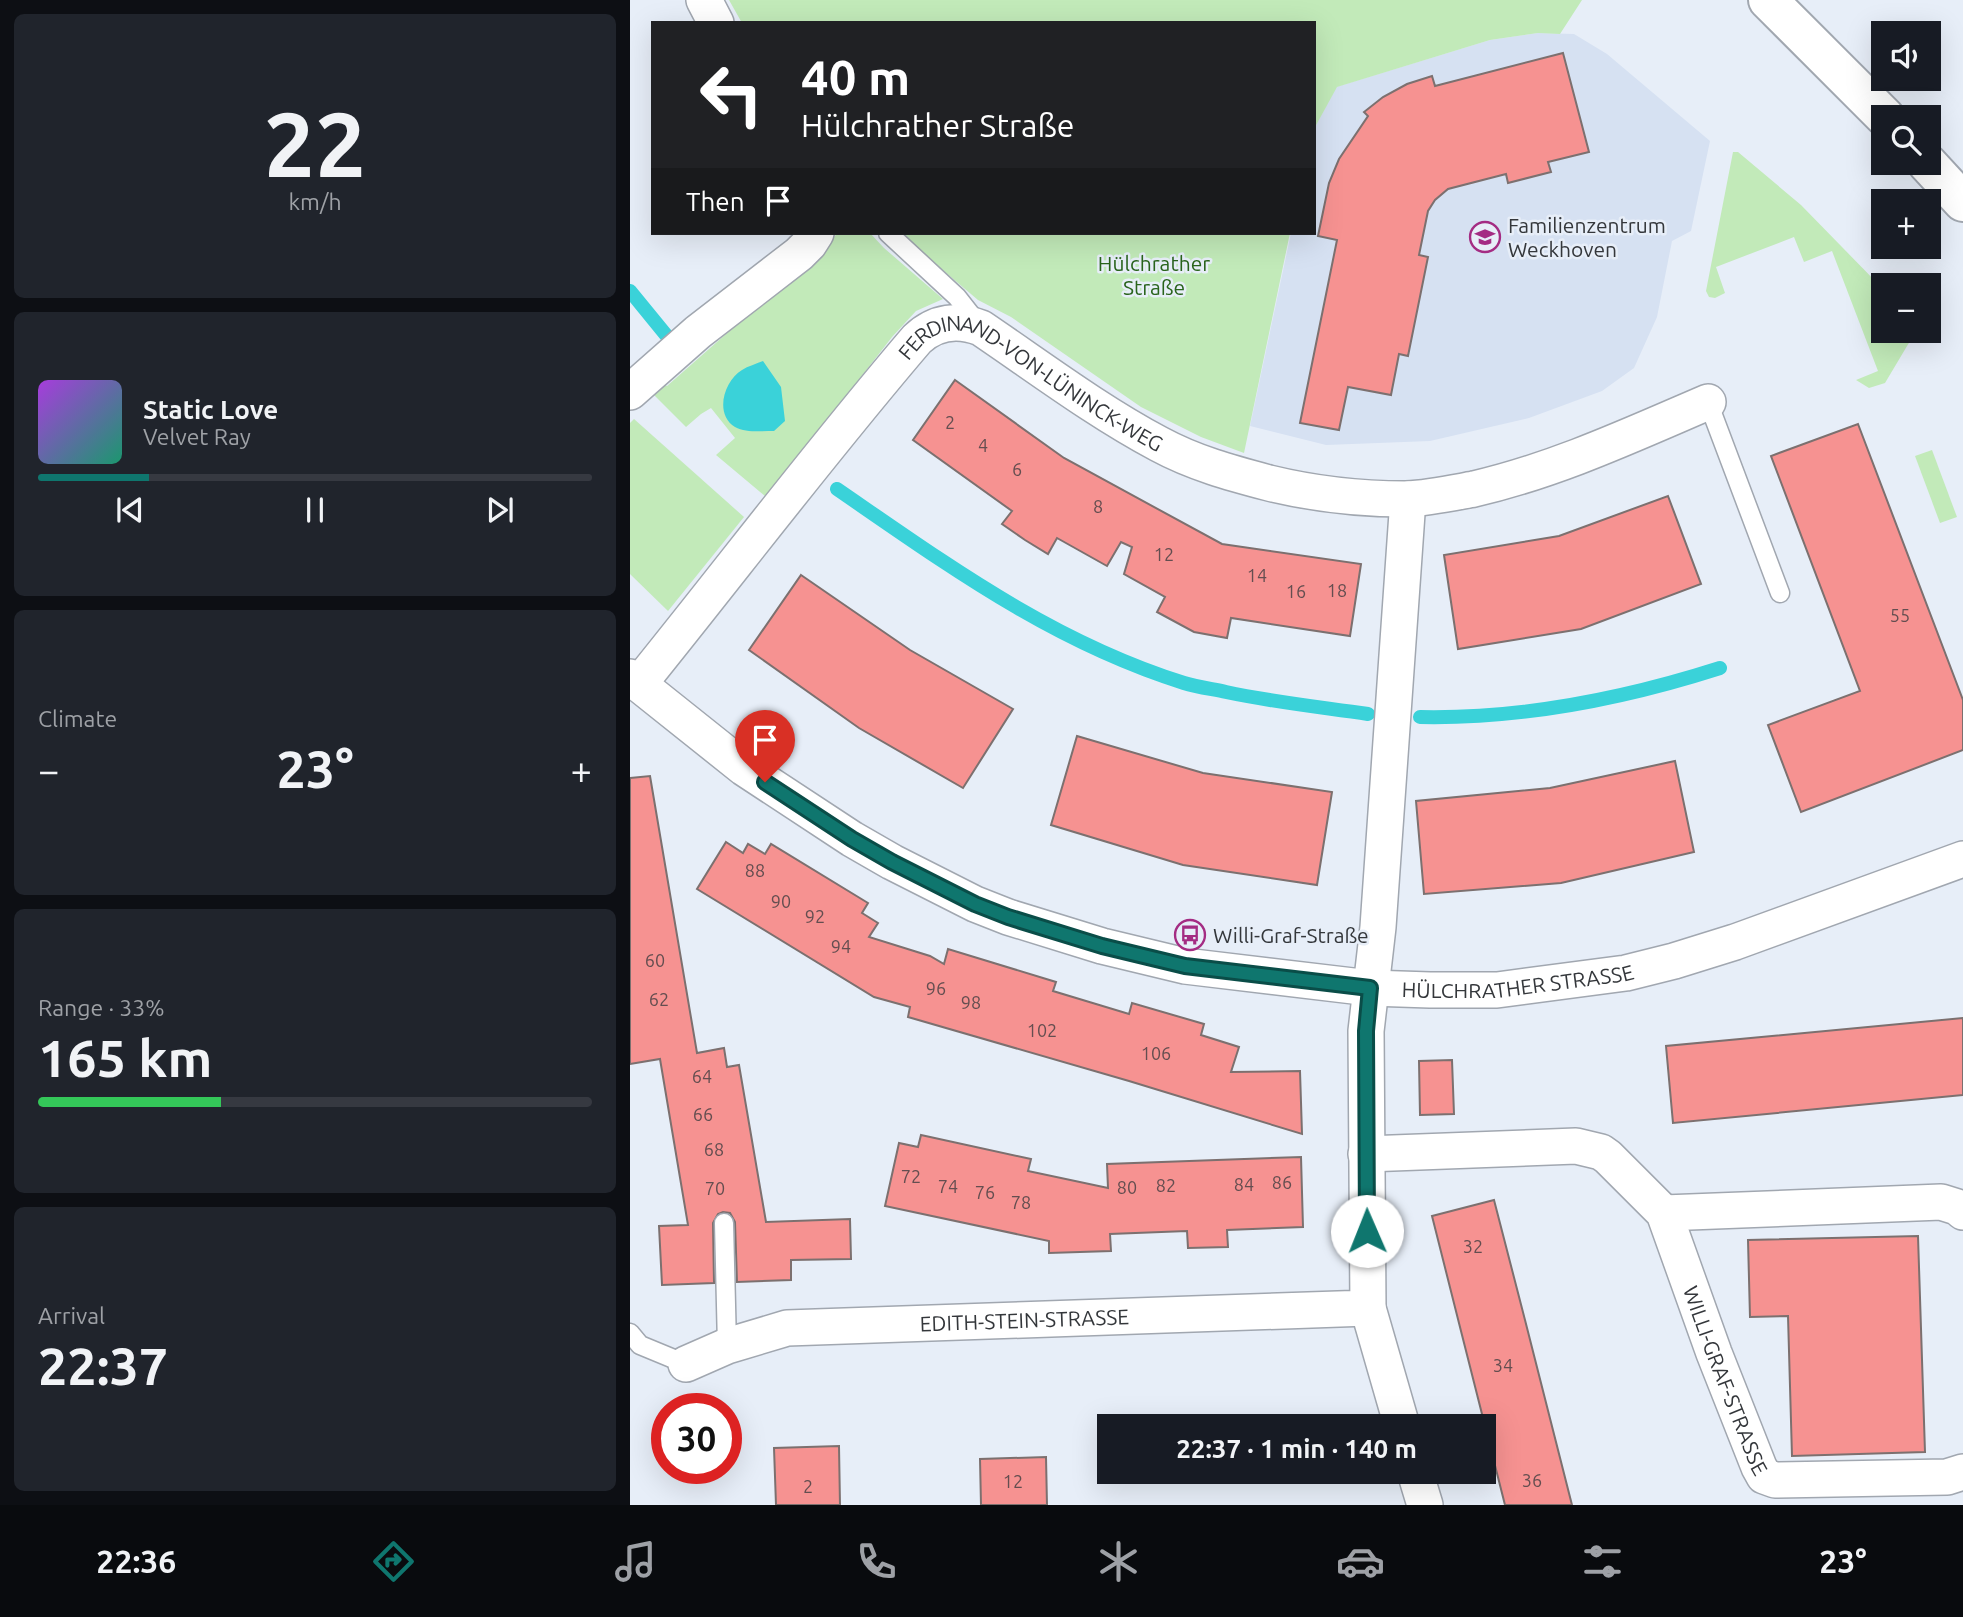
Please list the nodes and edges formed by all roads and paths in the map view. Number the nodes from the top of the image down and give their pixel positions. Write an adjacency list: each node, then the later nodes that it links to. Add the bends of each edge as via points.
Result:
1 (704, 0): 3 (street)
2 (1768, 0): 4 (main road)
3 (715, 21)
4 (1873, 105)
5 (1938, 175): 6 (main road)
6 (1963, 202)
7 (815, 235): 10 (street, via 799,254)
8 (890, 235): 9 (lane, via 957,297)
9 (981, 328): 12 (street, FERDINAND-VON-LÜNINCK-WEG, via 1106,413 1190,459 1293,488); 14 (street, FERDINAND-VON-LÜNINCK-WEG, via 948,323 917,338)
10 (630, 392)
11 (1708, 402): 12 (street, FERDINAND-VON-LÜNINCK-WEG, via 1572,461 1505,482); 13 (lane)
12 (1408, 499): 16 (street)
13 (1780, 593)
14 (634, 681): 16 (street, HÜLCHRATHER STRASSE, via 744,768 852,839 975,904 1102,946 1185,966)
15 (1963, 859): 16 (street, HÜLCHRATHER STRASSE, via 1735,942 1626,973 1497,990)
16 (1370, 988): 17 (street)
17 (1366, 1154): 19 (street, WILLI-GRAF-STRASSE, via 1588,1148 1616,1163); 21 (street)
18 (1963, 1212): 19 (street, via 1941,1202)
19 (1664, 1213): 26 (street, WILLI-GRAF-STRASSE, via 1764,1476 1775,1480)
20 (724, 1223): 23 (lane)
21 (1368, 1308): 23 (street, EDITH-STEIN-STRASSE, via 787,1328); 25 (street)
22 (630, 1333): 24 (lane, via 640,1345)
23 (727, 1346): 24 (street, EDITH-STEIN-STRASSE)
24 (686, 1364)
25 (1399, 1414)
26 (1962, 1474)
27 (1419, 1484): 28 (street)
28 (1425, 1505)

